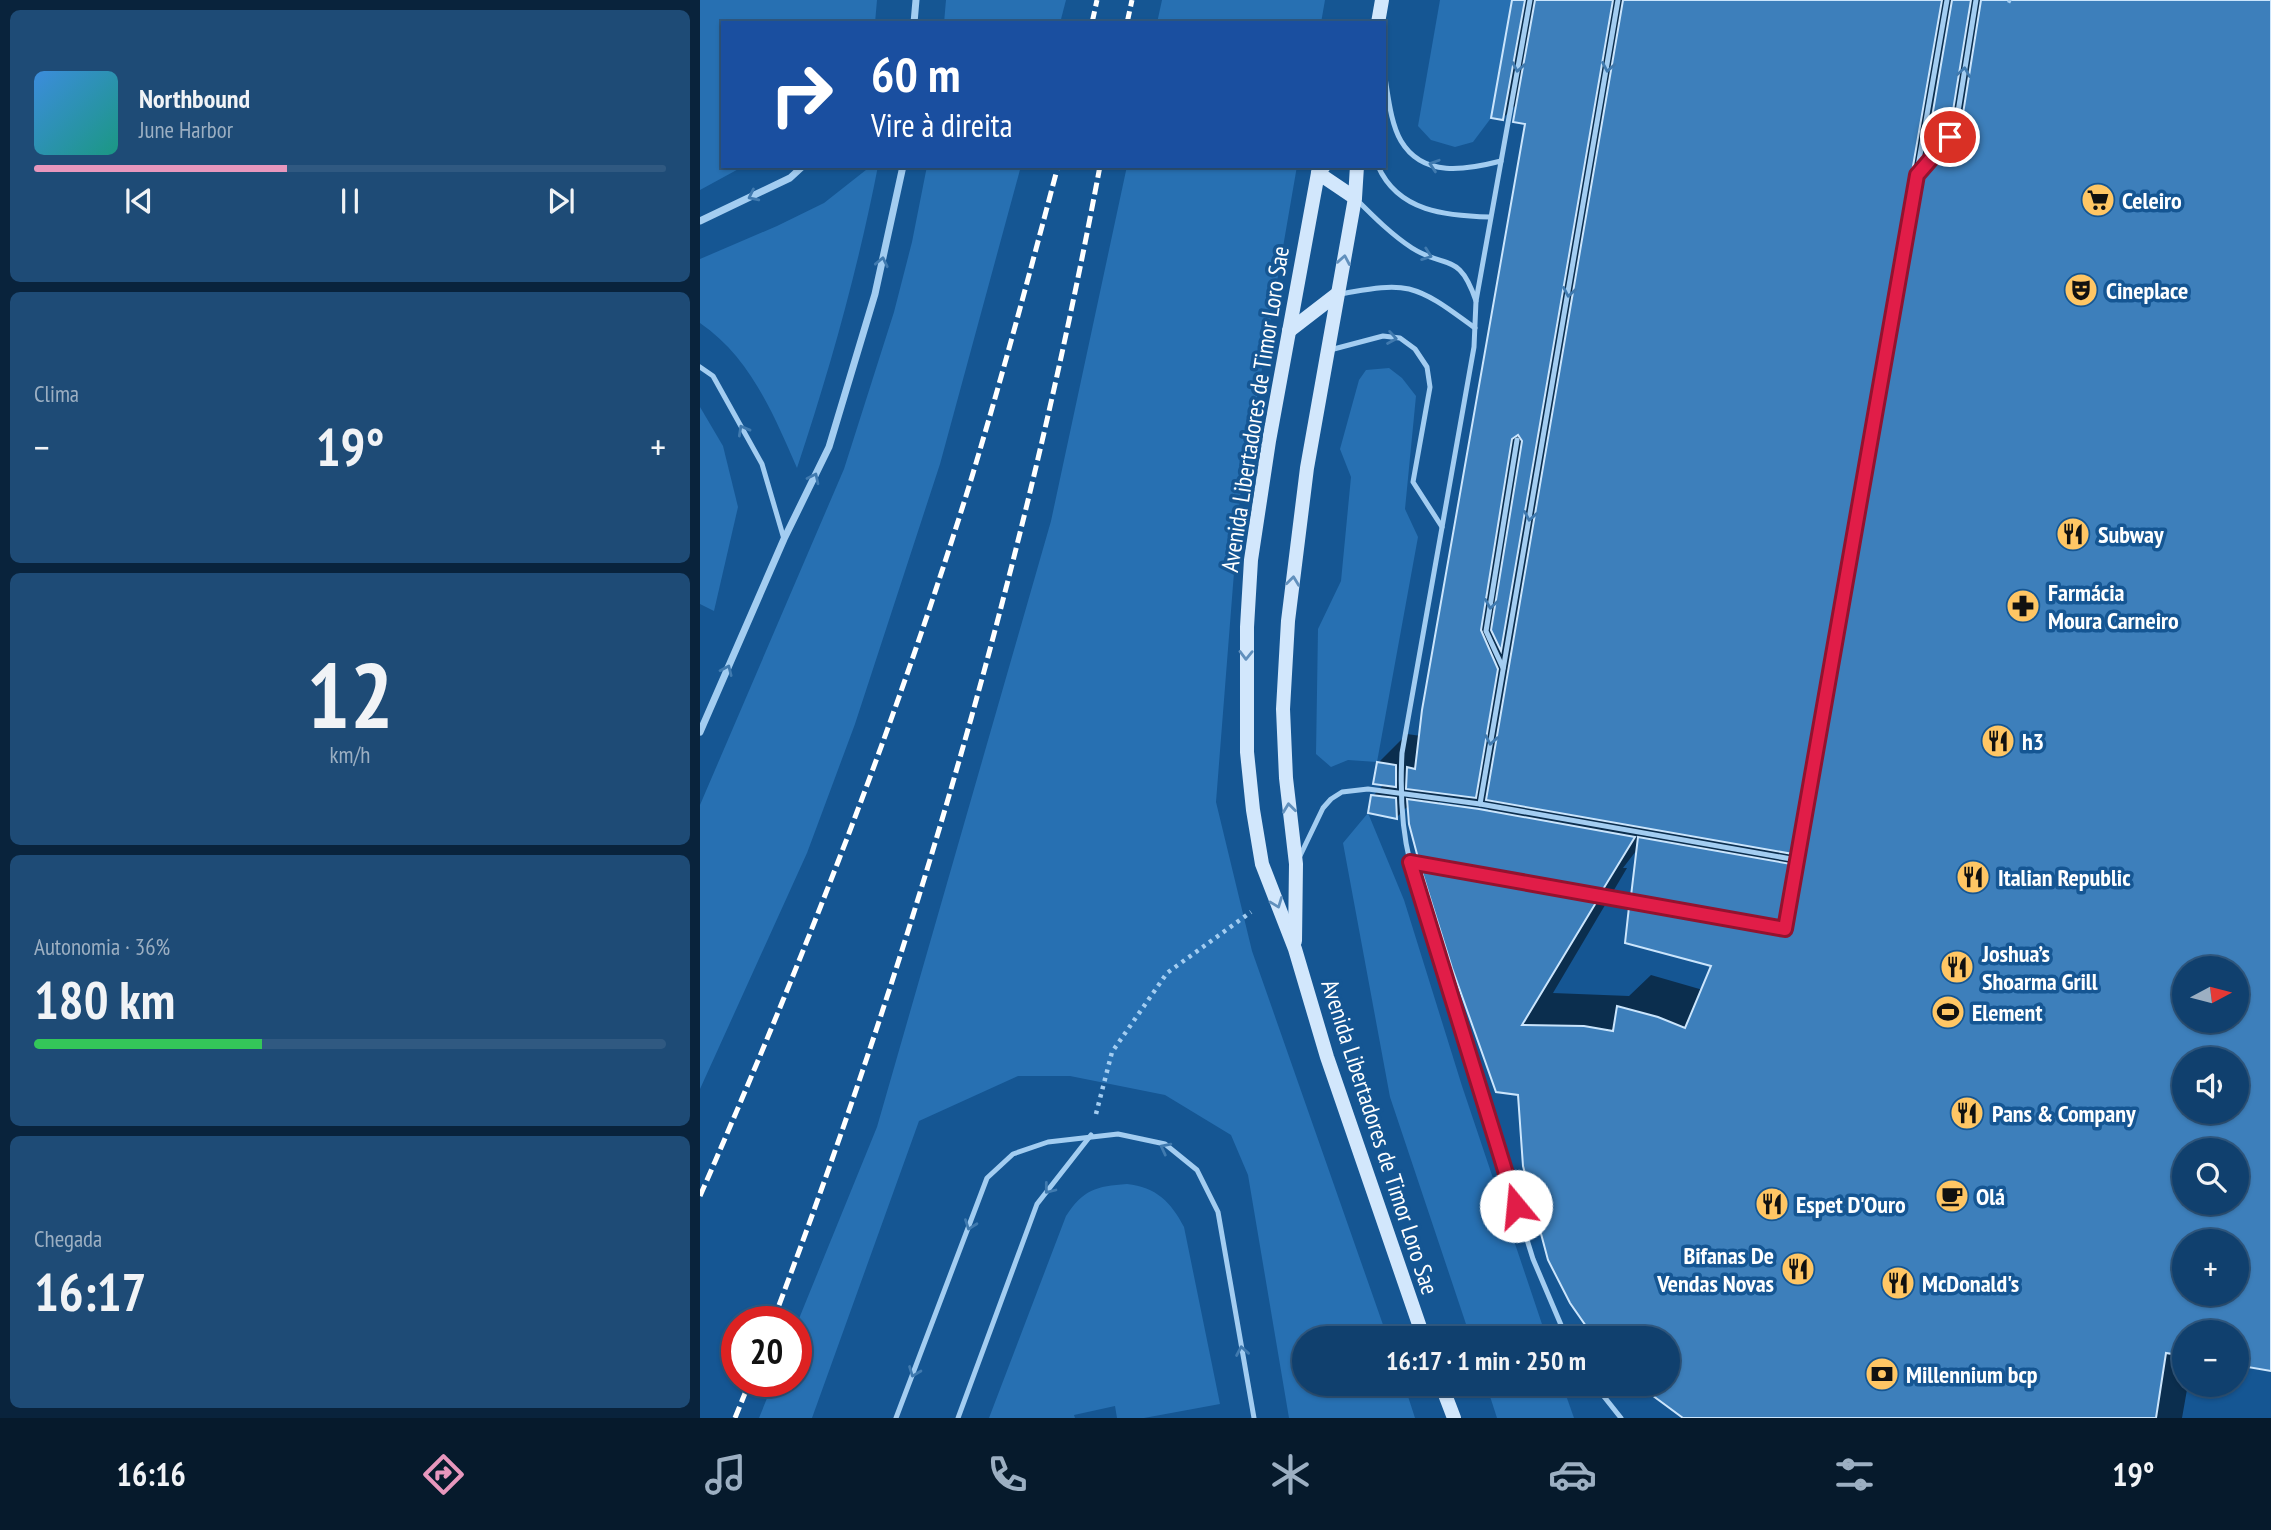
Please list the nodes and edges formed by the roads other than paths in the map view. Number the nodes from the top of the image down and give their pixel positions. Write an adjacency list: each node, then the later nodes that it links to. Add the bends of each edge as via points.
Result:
1 (916, 0): 7 (street)
2 (1382, 0): 8 (main road)
3 (1530, 0): 10 (lane, one-way to 10)
4 (1618, 0): 29 (lane, one-way to 29)
5 (1947, 0): 16 (lane)
6 (1976, 0): 16 (lane, one-way to 6, via 1954,127)
7 (914, 21)
8 (1378, 21)
9 (1386, 82): 10 (lane, one-way to 9, via 1446,169 1413,155 1401,140)
10 (1501, 161): 18 (lane)
11 (801, 168): 19 (street, one-way to 19, via 790,178)
12 (903, 168): 28 (street, one-way to 12, via 828,447 875,294)
13 (1357, 168): 17 (main road, Avenida Libertadores de Timor Loro Sae)
14 (1379, 168): 18 (lane, via 1389,186 1414,206 1436,213)
15 (1321, 169): 17 (main road); 23 (main road, Avenida Libertadores de Timor Loro Sae)
16 (1917, 175): 32 (lane)
17 (1355, 198): 20 (main road, Avenida Libertadores de Timor Loro Sae, one-way to 17); 21 (lane, one-way to 21, via 1415,250 1455,265 1465,274)
18 (1490, 217): 21 (lane)
19 (700, 221)
20 (1337, 294): 22 (lane, via 1409,289); 23 (main road); 24 (main road, Avenida Libertadores de Timor Loro Sae)
21 (1476, 301): 22 (lane)
22 (1475, 328): 27 (lane)
23 (1289, 331): 35 (main road, Avenida Libertadores de Timor Loro Sae, one-way to 35, via 1258,505 1245,693 1262,864)
24 (1326, 351): 27 (lane, one-way to 27, via 1383,336 1401,338 1416,349 1427,367 1430,387 1413,482); 34 (main road, Avenida Libertadores de Timor Loro Sae, one-way to 24, via 1283,709 1288,621)
25 (700, 367): 28 (lane, one-way to 25, via 762,464 713,376)
26 (1517, 440): 29 (lane, one-way to 29, via 1486,631)
27 (1442, 527): 33 (lane, via 1402,753 1403,834)
28 (784, 540): 30 (street, one-way to 28)
29 (1504, 669): 31 (lane, one-way to 31)
30 (700, 732)
31 (1480, 804): 32 (lane); 34 (lane, via 1368,789 1342,792 1323,808)
32 (1797, 860): 33 (lane, via 1785,929)
33 (1410, 862): 38 (lane, via 1533,1259)
34 (1296, 864): 35 (main road, Avenida Libertadores de Timor Loro Sae)
35 (1295, 949): 37 (main road, Avenida Libertadores de Timor Loro Sae, via 1331,1070)
36 (1091, 1135): 42 (lane, one-way to 42, via 1013,1154 987,1178); 43 (lane, one-way to 43, via 1037,1204); 44 (lane, one-way to 36, via 1219,1212 1197,1170 1165,1144 1118,1134)
37 (1420, 1326)
38 (1561, 1326)
39 (1445, 1396): 41 (main road)
40 (1602, 1396): 45 (lane)
41 (1452, 1417)
42 (896, 1418)
43 (958, 1418)
44 (1254, 1418)
45 (1621, 1418)

